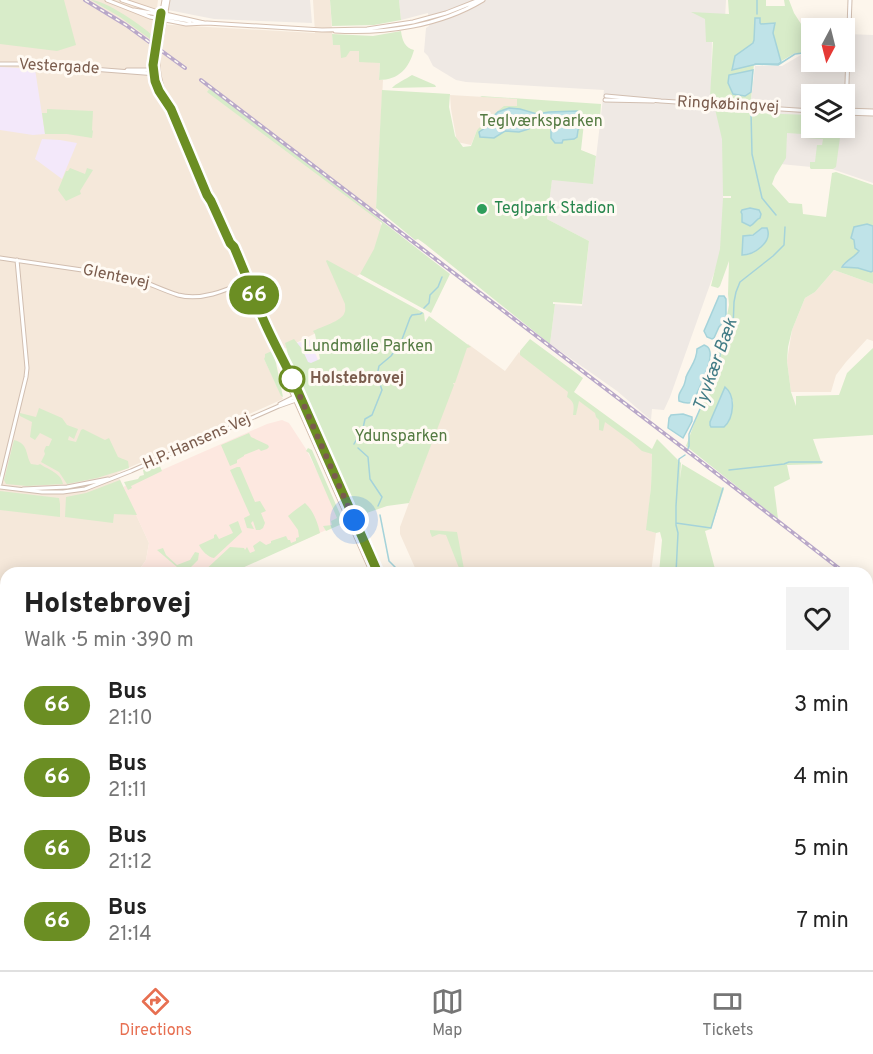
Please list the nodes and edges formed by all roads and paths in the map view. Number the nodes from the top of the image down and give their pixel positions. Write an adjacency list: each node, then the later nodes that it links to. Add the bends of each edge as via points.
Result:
1 (107, 0): 6 (main road)
2 (122, 0): 6 (main road)
3 (166, 0): 6 (main road)
4 (481, 0): 7 (main road, via 430,17 367,28 322,30)
5 (850, 0): 10 (main road)
6 (163, 17): 7 (main road); 7 (main road, via 195,25); 9 (main road, bridge)
7 (207, 23)
8 (0, 64): 9 (main road, Vestergade)
9 (156, 73): 12 (main road); 12 (main road, via 159,91)
10 (846, 84)
11 (605, 98): 13 (main road, Ringkøbingvej)
12 (171, 109): 18 (main road)
13 (801, 109)
14 (855, 112): 15 (main road)
15 (873, 113)
16 (1, 258): 17 (main road, Glentevej)
17 (17, 260): 18 (main road, Glentevej, via 129,277 191,297 210,295); 21 (main road, via 27,368)
18 (246, 280): 19 (main road); 19 (main road)
19 (259, 309): 20 (main road)
20 (297, 398): 21 (main road, H.P. Hansens Vej, via 116,477 51,489); 22 (main road); 23 (main road)
21 (0, 486)
22 (369, 567)
23 (375, 567)

